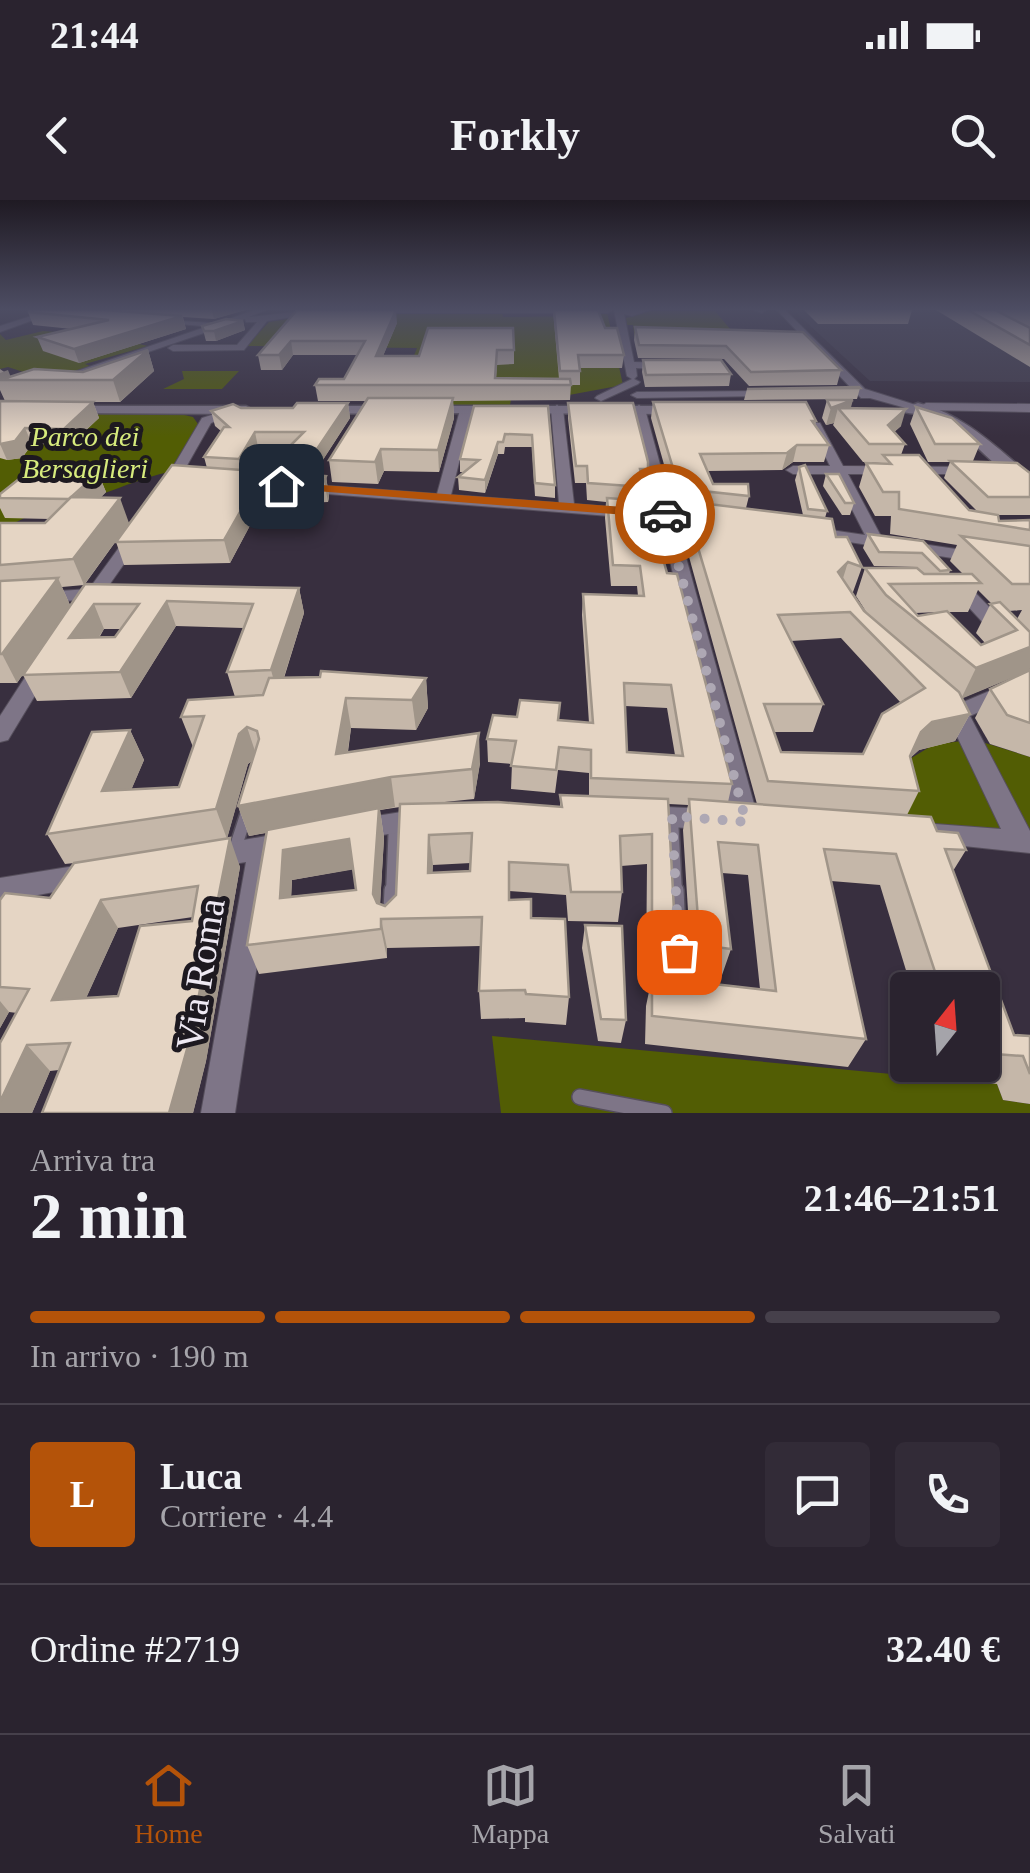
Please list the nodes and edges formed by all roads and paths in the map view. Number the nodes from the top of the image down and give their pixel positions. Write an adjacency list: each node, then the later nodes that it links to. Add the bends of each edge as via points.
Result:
1 (141, 353): 7 (street)
2 (626, 353): 4 (street)
3 (817, 353): 8 (street)
4 (629, 365): 5 (street); 12 (street)
5 (686, 366)
6 (734, 380): 11 (street)
7 (46, 383)
8 (859, 390): 10 (street); 27 (street)
9 (782, 392): 11 (street)
10 (821, 392)
11 (744, 393): 12 (street)
12 (640, 399): 13 (street); 13 (street); 24 (street); 39 (street)
13 (605, 404): 16 (street); 23 (street)
14 (176, 408): 17 (street); 18 (street); 28 (street)
15 (1030, 408): 27 (street)
16 (557, 409): 23 (street); 38 (street)
17 (58, 410)
18 (244, 410): 19 (street); 28 (street)
19 (261, 410)
20 (296, 410): 21 (street)
21 (365, 410): 22 (street); 29 (street)
22 (466, 410): 23 (street); 37 (street)
23 (541, 410)
24 (728, 410)
25 (808, 410): 31 (street)
26 (866, 410): 27 (street)
27 (921, 412): 32 (street, via 960,426)
28 (206, 421): 45 (street, via 184,478)
29 (355, 426)
30 (792, 470): 31 (street)
31 (837, 470): 32 (street); 42 (street)
32 (1022, 470): 34 (street)
33 (326, 473): 36 (street)
34 (1030, 483)
35 (281, 486): 36 (street)
36 (316, 489): 37 (street)
37 (444, 498): 38 (street)
38 (567, 508): 39 (street)
39 (668, 514): 40 (street); 55 (street, via 756,822)
40 (724, 521)
41 (800, 530): 42 (street)
42 (875, 540): 43 (street)
43 (924, 548): 44 (street); 47 (street)
44 (1030, 565)
45 (95, 594): 48 (street); 51 (street)
46 (934, 594): 47 (street)
47 (965, 594): 49 (street)
48 (0, 600)
49 (1030, 661)
50 (1030, 681): 58 (street, via 951,708)
51 (0, 734)
52 (249, 804): 59 (lane)
53 (616, 814): 55 (street)
54 (449, 816): 56 (street)
55 (672, 816): 64 (lane)
56 (396, 821): 59 (street); 63 (lane)
57 (904, 832): 58 (street)
58 (1025, 841)
59 (247, 851): 60 (street); 66 (street, Via Roma)
60 (181, 861)
61 (102, 874): 62 (street)
62 (0, 890)
63 (390, 924)
64 (681, 986)
65 (580, 1096): 67 (lane)
66 (218, 1113)
67 (664, 1113)

